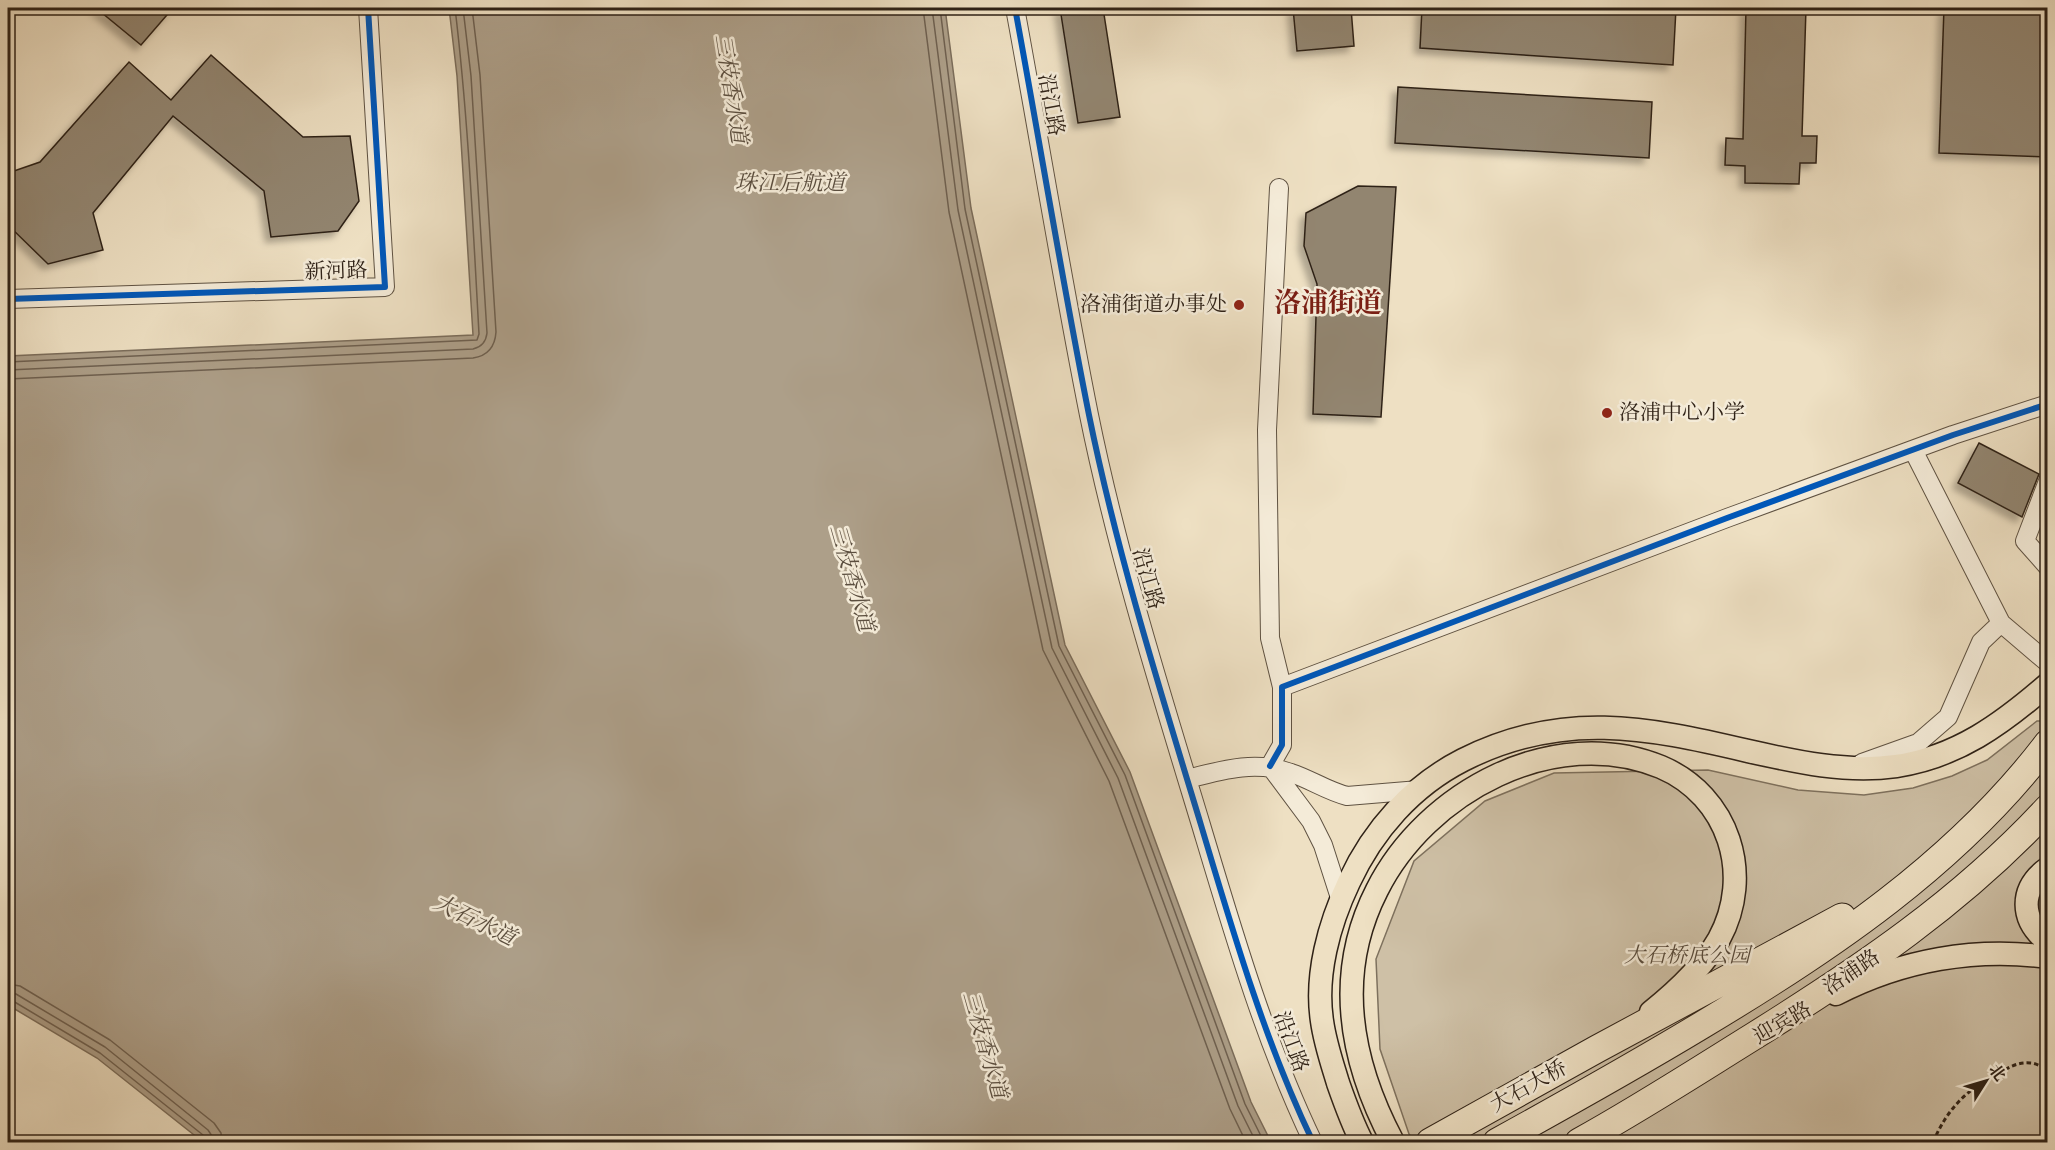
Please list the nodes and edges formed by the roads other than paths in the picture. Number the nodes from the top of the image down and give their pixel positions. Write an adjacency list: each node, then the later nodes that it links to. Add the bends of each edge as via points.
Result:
1 (368, 8): 4 (street, 新河路, via 385,287)
2 (1015, 8): 16 (street, 沿江路, via 1089,415 1128,576)
3 (1279, 188): 12 (street, via 1267,430 1270,638)
4 (8, 299)
5 (2048, 404): 6 (street)
6 (1913, 450): 9 (street); 12 (street)
7 (2048, 481): 8 (street, via 2025,541)
8 (2048, 567)
9 (2001, 623): 10 (street); 15 (street, via 1981,642 1948,717 1918,743)
10 (2048, 663)
11 (2048, 684): 15 (main road, via 1998,725 1958,749 1896,766)
12 (1282, 687): 14 (street, via 1282,745)
13 (2048, 743): 19 (highway, 洛浦路, via 1984,817)
14 (1270, 766): 16 (street, via 1232,767); 17 (street, via 1347,796); 21 (street, via 1311,821)
15 (1841, 768): 17 (main road, via 1651,731 1581,727 1496,745 1452,766)
16 (1187, 779): 27 (street, 沿江路, via 1263,1018)
17 (1419, 790): 21 (main road, via 1384,822 1363,854)
18 (2048, 808): 26 (highway, 洛浦路, via 1958,895 1882,953)
19 (1932, 864): 24 (highway, 洛浦路); 25 (highway, 洛浦路, via 1803,964)
20 (2048, 868): 22 (main road, via 2031,885 2026,900 2029,920)
21 (1341, 901): 28 (main road, via 1323,966 1321,1019 1329,1056)
22 (2048, 942)
23 (2048, 957): 26 (main road, 迎宾路, via 1973,954 1920,962 1867,979 1816,1004)
24 (1598, 1049): 29 (main road, via 1662,1004 1708,956 1729,915 1735,874 1732,845 1722,822 1688,783 1648,763 1586,754 1518,767 1458,797 1406,844 1378,886 1359,935 1351,1008 1357,1051); 30 (highway, 大石大桥)
25 (1615, 1077): 31 (highway, 大石大桥)
26 (1635, 1110): 32 (highway)
27 (1313, 1143)
28 (1362, 1143)
29 (1393, 1143)
30 (1430, 1143)
31 (1497, 1143)
32 (1579, 1143)

